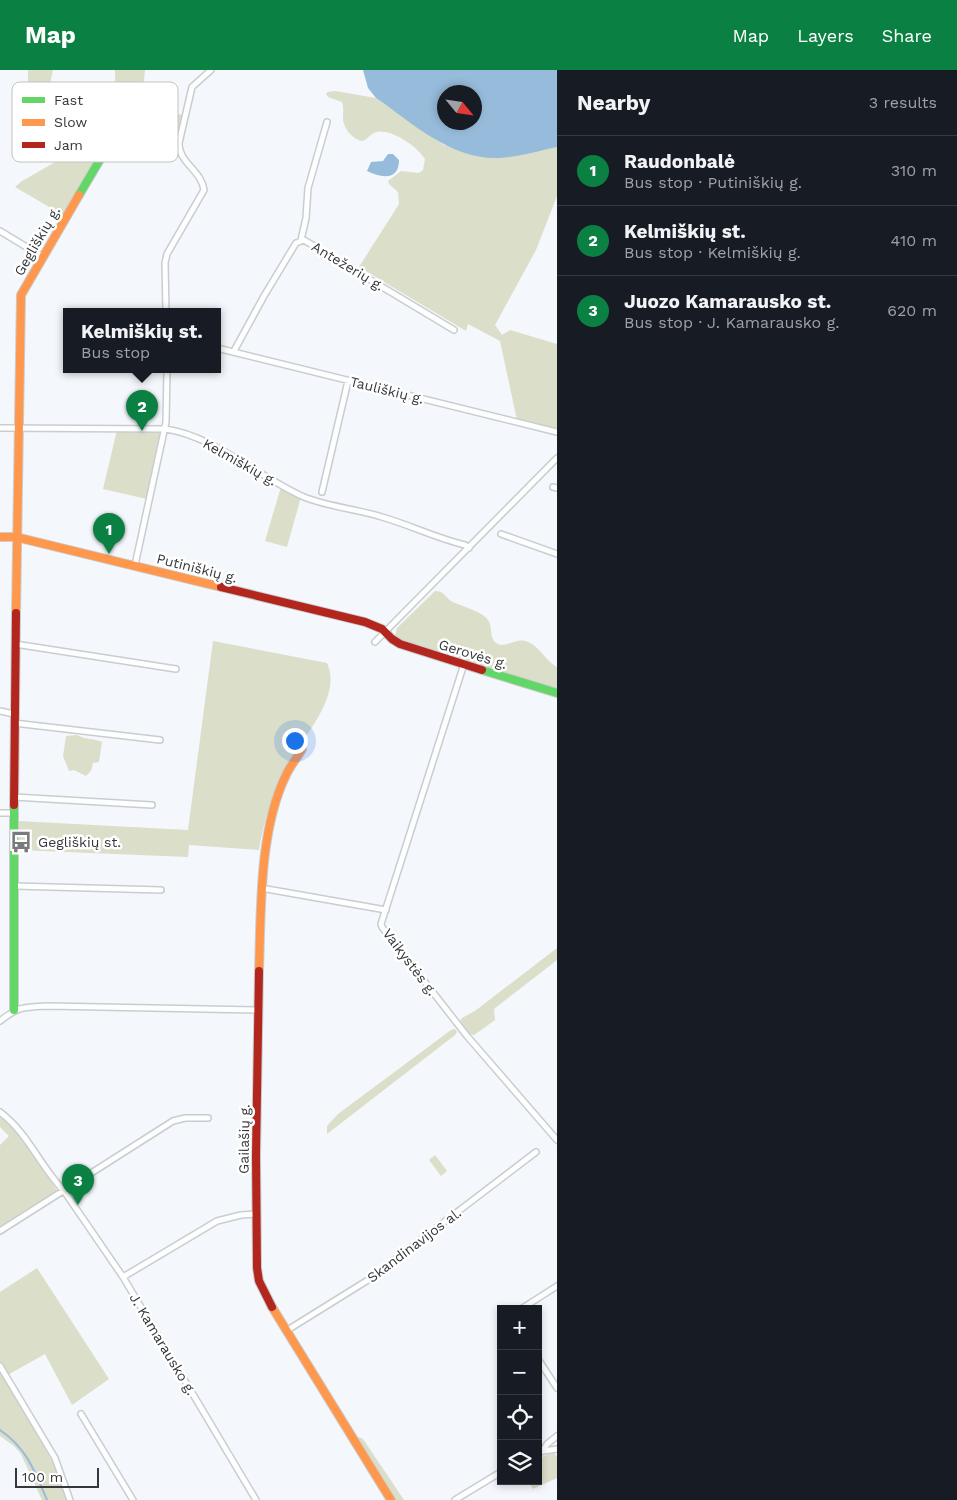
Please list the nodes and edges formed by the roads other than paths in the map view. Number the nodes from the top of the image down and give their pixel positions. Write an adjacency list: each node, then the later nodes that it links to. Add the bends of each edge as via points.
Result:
1 (211, 70): 3 (street, via 192,87)
2 (327, 122): 7 (street, via 308,188)
3 (178, 143)
4 (178, 149): 9 (street, via 201,180 204,190 167,254)
5 (99, 162): 8 (street, Gegliškių g.)
6 (0, 231): 8 (street)
7 (301, 240): 10 (street, Antežerių g.); 12 (street, Antežerių g., via 296,243)
8 (43, 257): 16 (street, Gegliškių g., via 24,289 20,304)
9 (166, 308)
10 (454, 330)
11 (221, 349): 12 (street, Tauliškių g.)
12 (234, 351): 14 (street, Tauliškių g.)
13 (167, 373): 17 (street)
14 (348, 381): 18 (street, Tauliškių g.); 20 (street)
15 (0, 428): 16 (street, Kelmiškių g.)
16 (18, 428): 17 (street, Kelmiškių g.); 23 (street, Gegliškių g.)
17 (165, 429): 24 (street, Kelmiškių g., via 192,435 306,498 382,517); 26 (street)
18 (557, 432)
19 (557, 458): 24 (street)
20 (322, 492)
21 (501, 534): 25 (street)
22 (0, 537): 23 (street, Putiniškių g.)
23 (16, 537): 26 (street, Putiniškių g.); 29 (street, Gegliškių g.)
24 (469, 548): 27 (street)
25 (557, 554)
26 (135, 565): 27 (street, Putiniškių g., via 365,622)
27 (385, 632): 28 (street); 30 (street, Gerovės g., via 400,644)
28 (375, 642)
29 (15, 644): 31 (street); 34 (street, Gegliškių g.)
30 (464, 664): 32 (street, Gerovės g.); 45 (street, Vaikystės g.)
31 (176, 669)
32 (557, 693)
33 (0, 711): 34 (street)
34 (14, 714): 35 (street, Gegliškių g.)
35 (14, 723): 36 (street); 38 (street, Gegliškių g.)
36 (160, 740)
37 (302, 749): 43 (street, Gailašių g., via 286,775 275,804)
38 (14, 797): 39 (street); 41 (street, Gegliškių g.)
39 (152, 805)
40 (0, 813): 41 (street)
41 (14, 813): 42 (street, Gegliškių g.)
42 (15, 886): 44 (street); 46 (street, Gegliškių g.)
43 (261, 888): 45 (street); 47 (street, Gailašių g.)
44 (161, 890)
45 (386, 910): 51 (street, Vaikystės g., via 381,924 384,932)
46 (14, 1010): 47 (street, via 48,1006); 48 (street)
47 (259, 1010): 54 (street, Gailašių g.)
48 (0, 1022)
49 (0, 1112): 53 (street, J. Kamarausko g., via 16,1125)
50 (208, 1118): 53 (street, via 173,1121)
51 (557, 1140)
52 (536, 1152): 59 (street, Skandinavijos al., via 368,1280)
53 (64, 1191): 55 (street); 56 (street, J. Kamarausko g.)
54 (256, 1214): 56 (street, via 218,1221); 59 (street, Gailašių g., via 259,1281)
55 (0, 1231)
56 (123, 1277): 71 (street, J. Kamarausko g.)
57 (557, 1286): 58 (street)
58 (528, 1305)
59 (286, 1331): 72 (street, Gailašių g.)
60 (542, 1365): 62 (street)
61 (0, 1366): 69 (street, via 49,1448)
62 (557, 1388)
63 (81, 1414): 70 (street)
64 (557, 1436): 66 (street)
65 (557, 1449): 67 (street)
66 (542, 1450)
67 (542, 1452)
68 (497, 1474): 73 (street)
69 (70, 1500)
70 (133, 1500)
71 (256, 1500)
72 (391, 1500)
73 (455, 1500)

